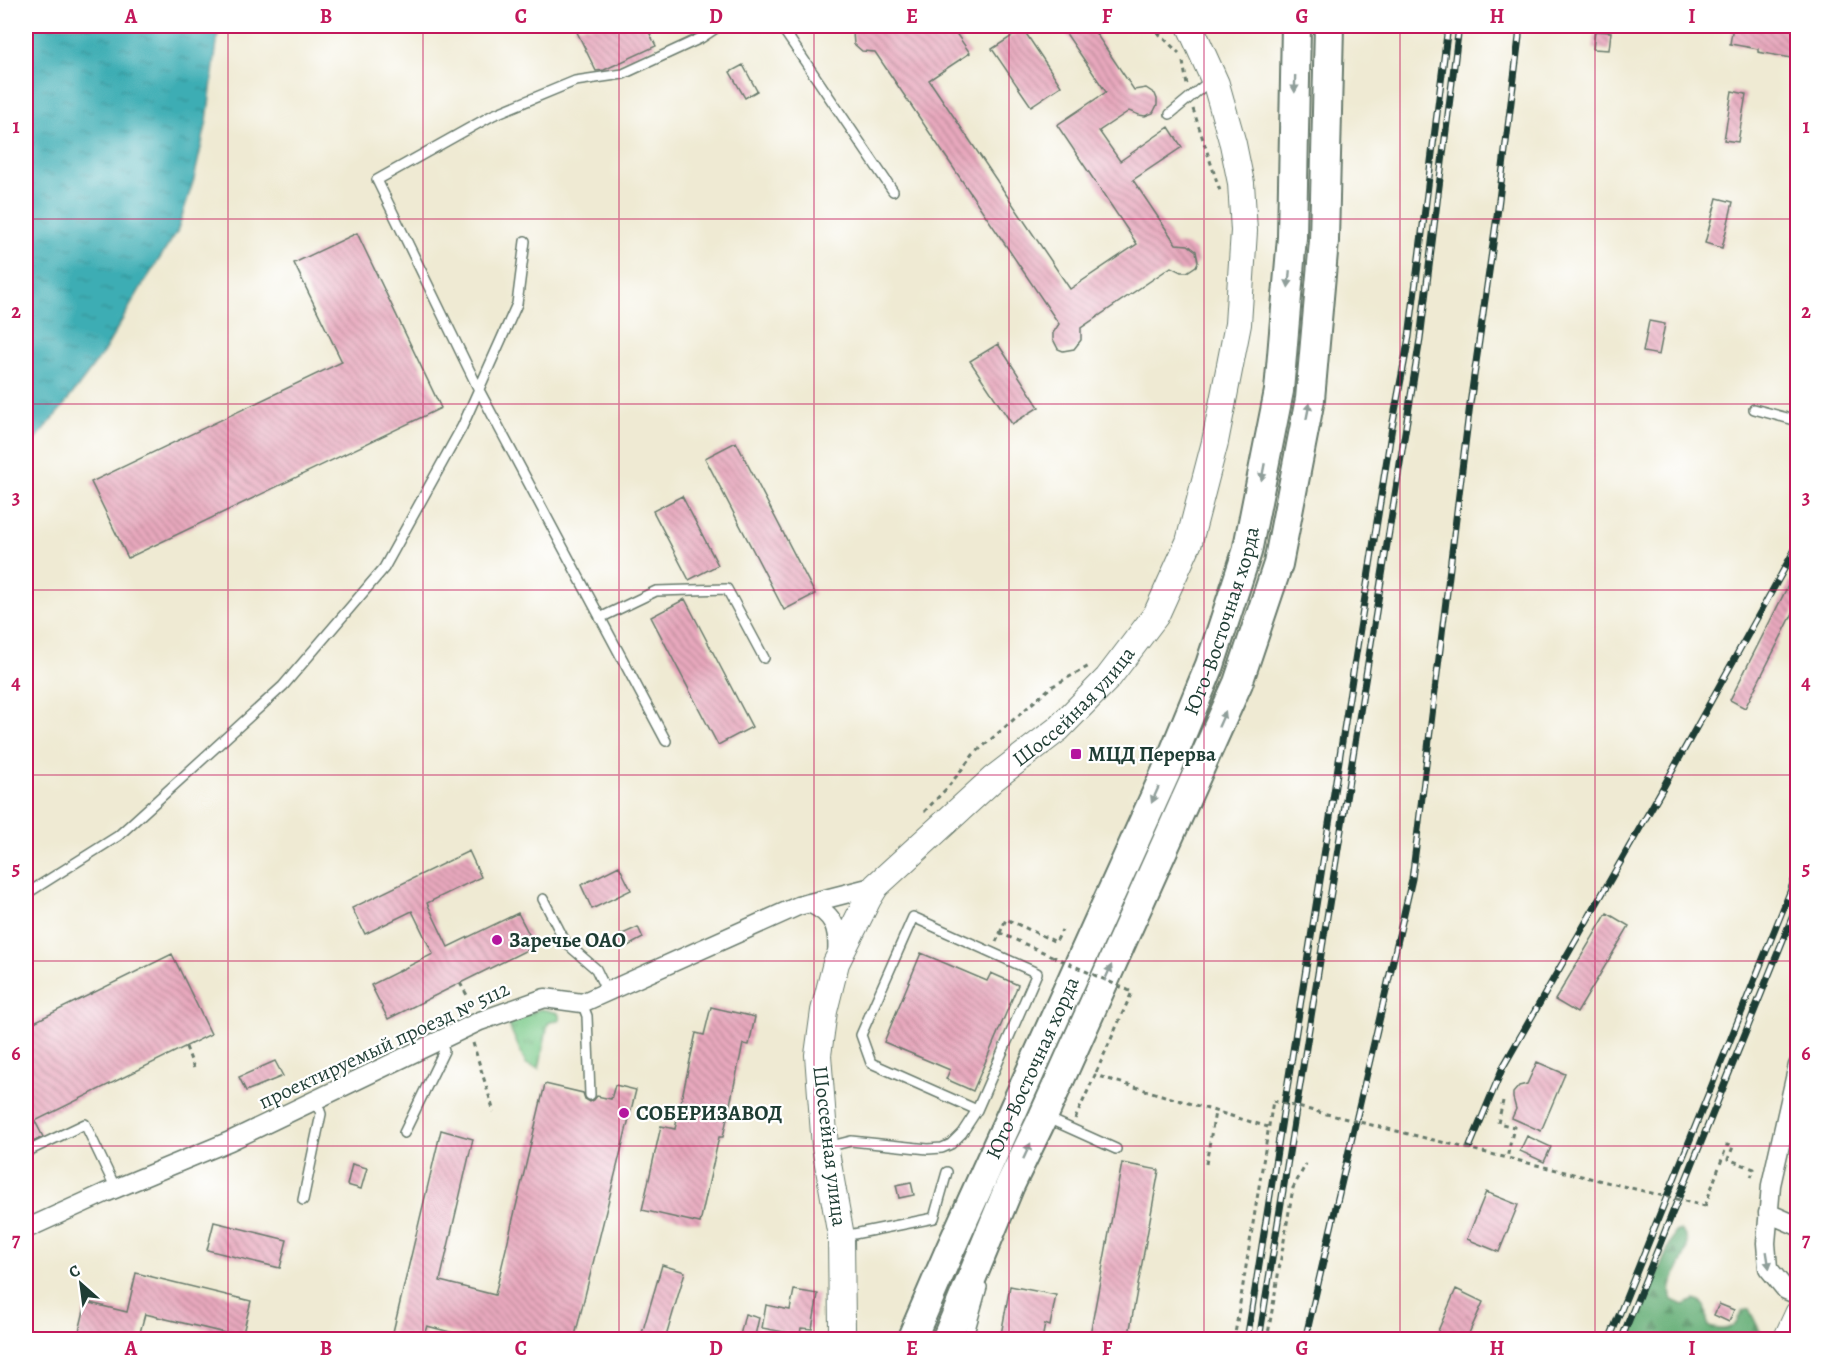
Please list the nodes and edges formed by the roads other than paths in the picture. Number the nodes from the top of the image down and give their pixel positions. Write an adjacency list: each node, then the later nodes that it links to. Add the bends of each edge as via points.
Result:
1 (719, 26): 10 (lane, via 623,74 575,81 493,115 377,180)
2 (786, 26): 8 (lane, via 785,32)
3 (1190, 26): 6 (main road, Шоссейная улица)
4 (1296, 26): 46 (main road, Юго-Восточная хорда, one-way to 46, via 1292,237 1279,391 1247,552 1210,665 1166,772)
5 (1329, 26): 28 (main road, Юго-Восточная хорда, one-way to 5, via 1238,683 1278,564 1310,399 1324,241)
6 (1213, 78): 7 (lane); 16 (main road, Шоссейная улица, via 1241,183 1244,231 1238,324 1215,442 1189,542 1156,615 1108,678 1058,729 993,779)
7 (1170, 114)
8 (893, 191)
9 (525, 241): 10 (lane, via 517,304)
10 (479, 390): 13 (lane); 17 (lane, via 384,568 283,686 118,836)
11 (1754, 409): 12 (lane)
12 (1797, 421)
13 (600, 618): 14 (lane, via 656,591 727,589); 15 (lane)
14 (764, 658)
15 (666, 741)
16 (876, 886): 19 (street); 20 (main road, Шоссейная улица)
17 (26, 894)
18 (543, 899): 21 (lane, via 566,943 596,969)
19 (809, 903): 20 (street, via 822,909 834,924 838,940); 21 (street)
20 (836, 963): 30 (main road, Шоссейная улица, via 818,1055)
21 (607, 992): 22 (street)
22 (582, 1003): 23 (street, проектируемый проезд № 5112, via 545,998 480,1021); 25 (lane, via 587,1016)
23 (441, 1040): 26 (street, проектируемый проезд № 5112); 29 (lane, via 444,1051)
24 (1797, 1065): 37 (street)
25 (590, 1095)
26 (316, 1100): 35 (street, проектируемый проезд № 5112); 36 (lane, via 321,1114)
27 (977, 1110): 27 (lane, via 871,1063 861,1035 913,917 1037,973); 30 (lane, via 962,1133 942,1148 851,1141)
28 (1043, 1117): 31 (lane); 34 (main road, Юго-Восточная хорда, one-way to 28)
29 (404, 1133)
30 (825, 1147): 40 (main road, Шоссейная улица)
31 (1116, 1149)
32 (26, 1152): 35 (lane, via 85,1124)
33 (947, 1172): 40 (lane, via 934,1218)
34 (1011, 1185): 41 (lane); 47 (main road, Юго-Восточная хорда)
35 (116, 1189): 39 (street, проектируемый проезд № 5112)
36 (303, 1200)
37 (1768, 1213): 38 (street); 43 (street, one-way to 43, via 1768,1268 1786,1290)
38 (1797, 1226)
39 (26, 1229)
40 (841, 1236): 45 (main road, Шоссейная улица)
41 (989, 1262)
42 (986, 1273): 48 (lane)
43 (1797, 1295)
44 (1797, 1314): 49 (main road)
45 (840, 1340)
46 (911, 1340)
47 (945, 1340)
48 (967, 1340)
49 (1786, 1340)

